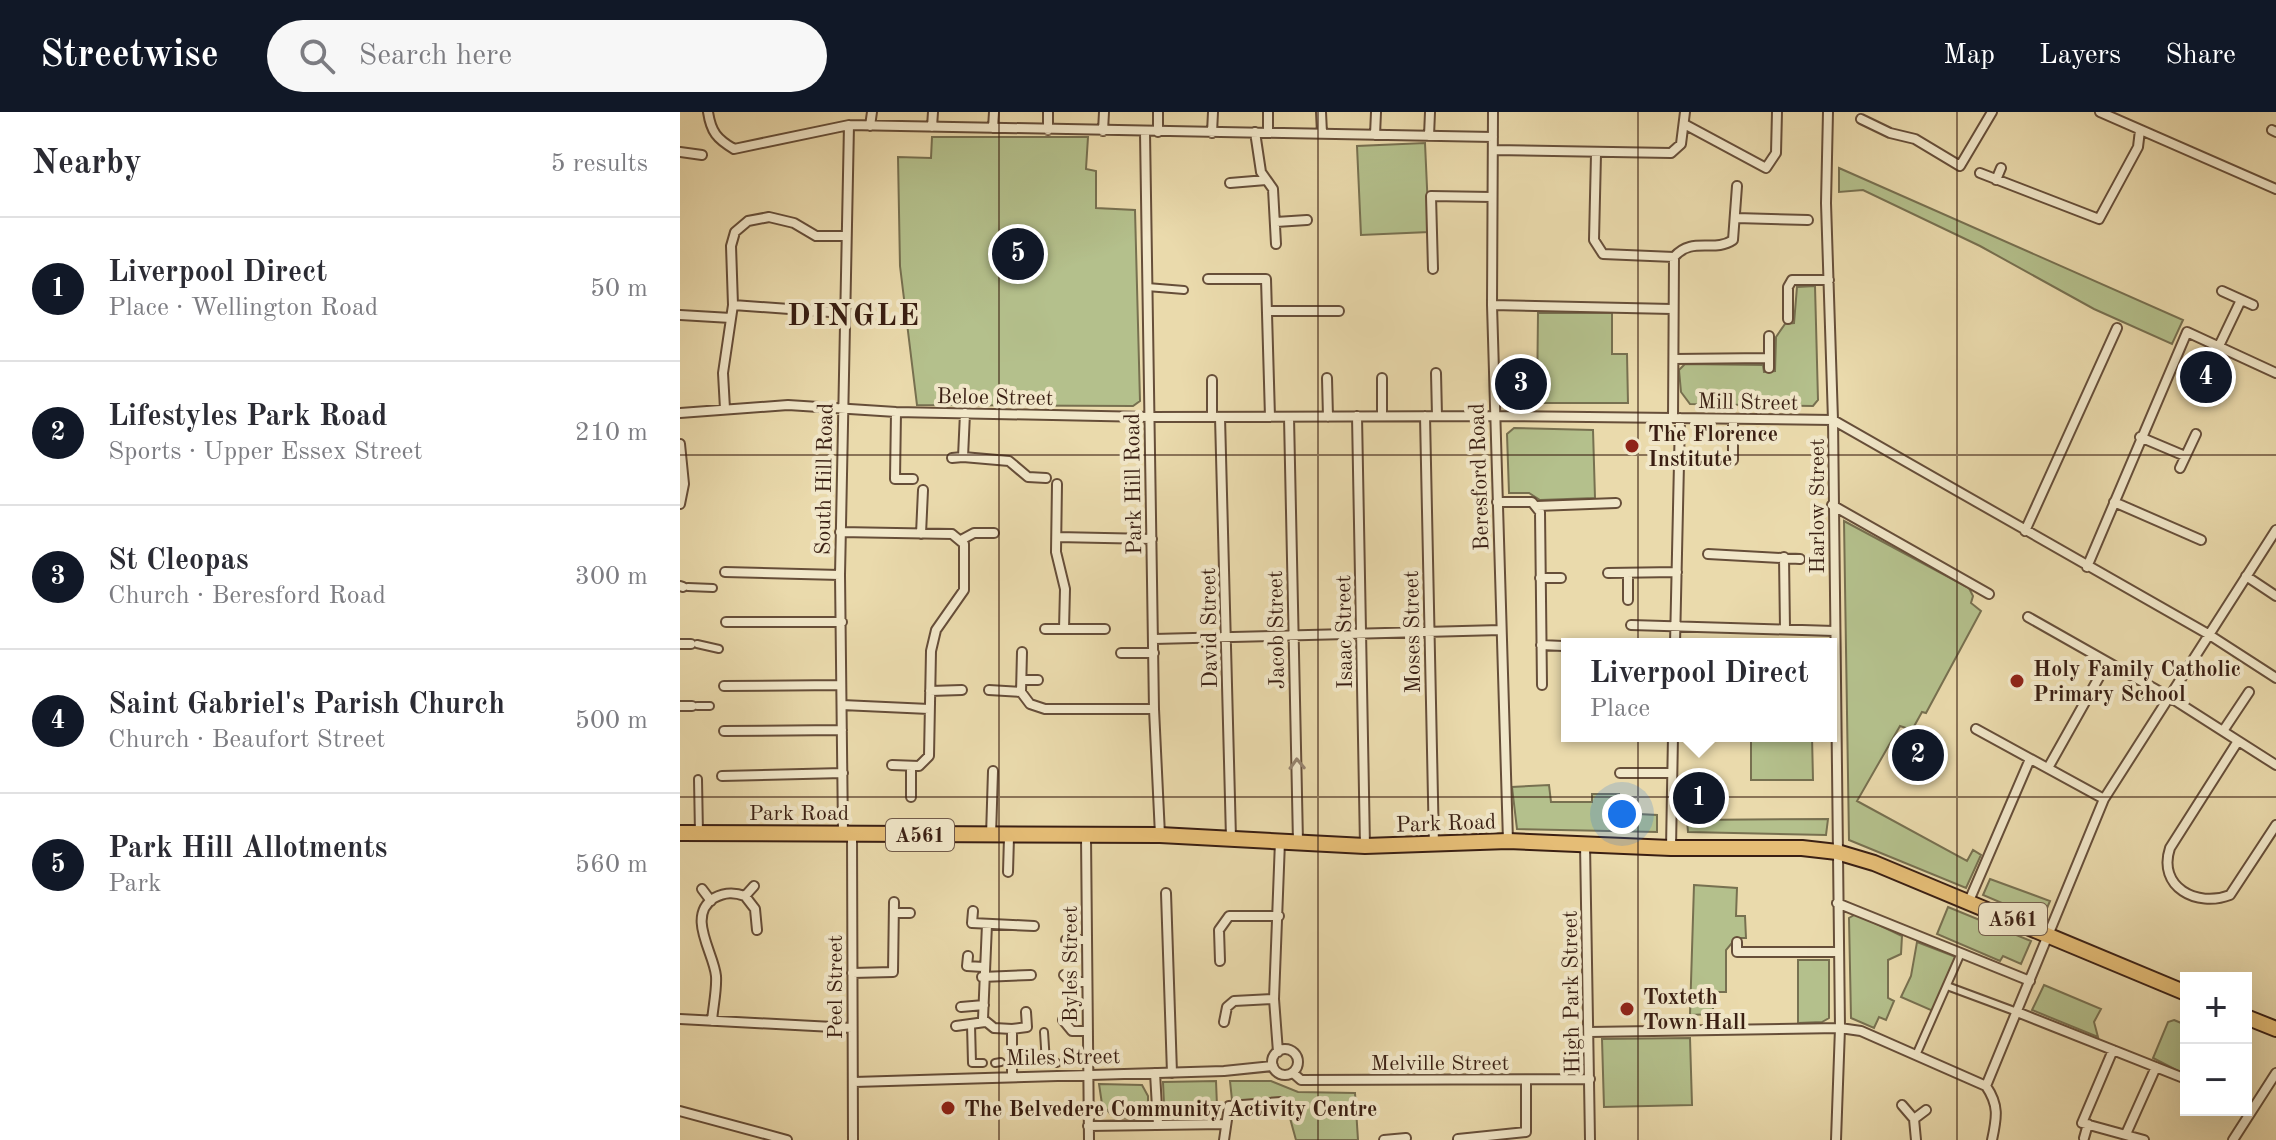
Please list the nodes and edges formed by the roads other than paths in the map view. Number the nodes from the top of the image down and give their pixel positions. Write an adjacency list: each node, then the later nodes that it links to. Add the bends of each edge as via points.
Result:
1 (708, 112): 20 (street, via 718,139 734,149)
2 (872, 112): 22 (street)
3 (933, 112): 23 (street)
4 (994, 112): 24 (street)
5 (1048, 112): 25 (street)
6 (1104, 112): 27 (street)
7 (1158, 112): 29 (street)
8 (1213, 112): 32 (street)
9 (1268, 112): 31 (street)
10 (1321, 112): 33 (street)
11 (1376, 112): 34 (street)
12 (1430, 112): 35 (street)
13 (1493, 112): 36 (street, Beresford Road)
14 (1685, 112): 21 (street)
15 (1777, 112): 21 (street, via 1776,153 1766,168)
16 (1828, 112): 58 (street, Harlow Street)
17 (1874, 112): 18 (street, via 1865,121 1915,139 1960,166)
18 (1992, 112)
19 (2100, 112): 26 (street)
20 (849, 125): 22 (street); 53 (street, South Hill Road)
21 (1686, 125): 39 (street, via 1681,144 1671,153)
22 (870, 126): 23 (street)
23 (932, 127): 24 (street)
24 (993, 128): 25 (street)
25 (1048, 130): 27 (street)
26 (2140, 130): 44 (street, via 2138,147 2099,219); 47 (street)
27 (1103, 131): 28 (street)
28 (1145, 132): 29 (street); 59 (street, Park Hill Road)
29 (1158, 132): 32 (street)
30 (1255, 132): 31 (street); 32 (street); 43 (street)
31 (1268, 132): 33 (street)
32 (1212, 133)
33 (1322, 133): 34 (street)
34 (1375, 135): 35 (street)
35 (1429, 136): 36 (street)
36 (1493, 137): 37 (street, Beresford Road)
37 (1493, 150): 39 (street); 48 (street, Beresford Road)
38 (680, 152): 40 (street)
39 (1596, 154): 55 (street, via 1594,240 1603,254)
40 (702, 155)
41 (2001, 168): 44 (street)
42 (1980, 173): 44 (street)
43 (1266, 180): 45 (street); 52 (street, via 1273,189)
44 (1996, 180)
45 (1230, 183)
46 (1737, 186): 49 (street)
47 (2276, 189)
48 (1492, 197): 56 (street, via 1431,196); 64 (street, Beresford Road)
49 (1736, 218): 51 (street); 55 (street, via 1729,243 1690,244)
50 (1307, 220): 52 (street)
51 (1808, 220)
52 (1276, 222): 54 (street)
53 (846, 236): 63 (street, via 816,236 769,217 748,221 735,232 731,246); 69 (street, South Hill Road)
54 (1276, 244)
55 (1674, 257): 66 (street)
56 (1433, 269)
57 (1208, 279): 67 (street, via 1266,279)
58 (1829, 280): 72 (street, via 1792,280); 99 (street, Harlow Street)
59 (1147, 287): 60 (street); 92 (street, Park Hill Road)
60 (1184, 290)
61 (2222, 291): 62 (street)
62 (2241, 300): 65 (street); 75 (street)
63 (733, 305): 69 (street); 71 (street)
64 (1492, 305): 66 (street); 91 (street, Beresford Road)
65 (2253, 305)
66 (1672, 309): 76 (street)
67 (1267, 311): 68 (street); 94 (street)
68 (1339, 311)
69 (844, 313): 82 (street, South Hill Road)
70 (680, 315): 71 (street)
71 (731, 318): 83 (street, via 723,373)
72 (1788, 319)
73 (2117, 328): 119 (street)
74 (1769, 336): 76 (street, via 1768,363)
75 (2219, 346): 78 (street); 101 (street, via 2187,332)
76 (1674, 359): 97 (street)
77 (1436, 373): 90 (street)
78 (2276, 373)
79 (1327, 378): 96 (street)
80 (1382, 378): 88 (street)
81 (1212, 380): 93 (street, David Street)
82 (841, 408): 83 (street, Beloe Street); 84 (street, Beloe Street); 120 (street, South Hill Road)
83 (725, 409): 85 (street, Beloe Street)
84 (896, 412): 86 (street, Beloe Street); 109 (street, via 895,479)
85 (680, 413)
86 (965, 413): 92 (street, Beloe Street); 104 (street)
87 (1357, 416): 88 (street, Mill Street); 96 (street, Mill Street); 156 (street, Isaac Street)
88 (1382, 416): 89 (street, Mill Street)
89 (1425, 416): 90 (street, Mill Street); 155 (street, Moses Street)
90 (1437, 416): 91 (street, Mill Street)
91 (1495, 416): 97 (street, Mill Street); 112 (street, Beresford Road)
92 (1149, 417): 93 (street, Mill Street); 124 (street, Park Hill Road)
93 (1216, 417): 94 (street, Mill Street); 159 (street, David Street)
94 (1270, 417): 95 (street, Mill Street)
95 (1289, 417): 96 (street, Mill Street); 158 (street, Jacob Street)
96 (1328, 417)
97 (1677, 418): 98 (street, Mill Street); 106 (street)
98 (1733, 419): 99 (street, Mill Street); 106 (street, via 1733,460)
99 (1833, 420): 116 (street, Harlow Street); 119 (street, Mill Street)
100 (2196, 434): 103 (street)
101 (2140, 437): 103 (street); 113 (street)
102 (680, 444): 115 (street)
103 (2185, 456): 107 (street)
104 (963, 457): 105 (street); 108 (street, via 1009,461 1028,477)
105 (952, 458)
106 (1679, 460): 132 (street)
107 (2180, 468)
108 (1046, 478)
109 (913, 479)
110 (1057, 484): 123 (street)
111 (923, 490): 122 (street)
112 (1497, 502): 117 (street); 153 (street, Beresford Road)
113 (2114, 502): 126 (street); 130 (street)
114 (1616, 503): 117 (street)
115 (680, 504)
116 (1832, 505): 141 (street); 154 (street, Harlow Street)
117 (1537, 506): 137 (street)
118 (2276, 530): 136 (street)
119 (2025, 531): 130 (street, Mill Street)
120 (840, 532): 122 (street); 135 (street, South Hill Road)
121 (994, 533): 125 (street, via 974,533)
122 (921, 534): 125 (street, via 952,534)
123 (1057, 537): 124 (street); 150 (street, via 1065,589)
124 (1152, 539): 162 (street, Park Hill Road)
125 (961, 540): 180 (street, via 964,590 936,630)
126 (2201, 540)
127 (1708, 554): 128 (street)
128 (1784, 557): 129 (street); 152 (street)
129 (1800, 559)
130 (2087, 567): 157 (street, Mill Street)
131 (725, 572): 135 (street)
132 (1677, 572): 134 (street); 148 (street)
133 (1608, 573): 134 (street)
134 (1628, 573): 143 (street)
135 (840, 575): 146 (street, South Hill Road)
136 (2246, 576): 142 (street); 157 (street)
137 (1540, 578): 138 (street); 165 (street)
138 (1561, 578)
139 (684, 587): 140 (street)
140 (713, 588)
141 (1989, 594)
142 (2276, 596)
143 (1628, 600)
144 (2028, 617): 171 (street)
145 (726, 622): 146 (street)
146 (842, 622): 176 (street, South Hill Road)
147 (1631, 625): 148 (street)
148 (1675, 626): 152 (street); 160 (street)
149 (1045, 629): 150 (street)
150 (1064, 629): 151 (street)
151 (1105, 629)
152 (1785, 629): 154 (street)
153 (1501, 630): 155 (street); 220 (street, Beresford Road)
154 (1834, 631): 161 (street, Harlow Street)
155 (1429, 632): 156 (street); 224 (street, Moses Street)
156 (1361, 634): 158 (street); 223 (street, Isaac Street)
157 (2208, 634): 173 (street, Mill Street); 183 (street)
158 (1293, 636): 159 (street); 221 (street, Jacob Street, one-way to 158)
159 (1226, 638): 162 (street); 218 (street, David Street)
160 (1675, 638)
161 (1834, 638)
162 (1154, 639): 170 (street, Park Hill Road)
163 (680, 644): 164 (street)
164 (694, 644): 167 (street)
165 (1541, 645): 166 (street); 172 (street)
166 (1561, 646)
167 (716, 647)
168 (1022, 652): 174 (street)
169 (1121, 653): 170 (street)
170 (1154, 653): 189 (street, Park Hill Road)
171 (2107, 663): 183 (street); 201 (street)
172 (1539, 678)
173 (2276, 678)
174 (1022, 680): 175 (street); 181 (street)
175 (1038, 680)
176 (841, 685): 177 (street); 184 (street, South Hill Road)
177 (724, 686)
178 (962, 690): 180 (street)
179 (989, 690): 181 (street)
180 (930, 691): 188 (street)
181 (1021, 692): 189 (street, via 1030,704 1045,709)
182 (2249, 692): 193 (street)
183 (2171, 698): 193 (street); 209 (street)
184 (842, 705): 188 (street); 191 (street, South Hill Road)
185 (680, 706): 186 (street)
186 (694, 706): 187 (street)
187 (710, 706)
188 (929, 709): 200 (street, via 929,756)
189 (1154, 709): 214 (street, Park Hill Road)
190 (1976, 729): 197 (street)
191 (842, 730): 192 (street); 203 (street, South Hill Road)
192 (724, 731)
193 (2223, 731): 194 (street)
194 (2238, 741): 199 (street); 210 (street, via 2170,848 2164,864 2167,874 2181,890 2209,899 2230,895)
195 (1673, 742): 205 (street)
196 (1836, 742): 226 (street, Harlow Street)
197 (2030, 759): 201 (street); 233 (street)
198 (892, 765): 200 (street)
199 (2276, 765)
200 (911, 766): 208 (street)
201 (2048, 768): 209 (street)
202 (993, 771): 216 (street)
203 (843, 773): 206 (street); 212 (street, South Hill Road)
204 (1620, 773): 205 (street)
205 (1672, 773): 225 (street)
206 (722, 776)
207 (698, 779): 213 (street)
208 (911, 797)
209 (2104, 799): 243 (street)
210 (2276, 825)
211 (680, 833): 213 (highway, Park Road / A561)
212 (847, 833): 213 (highway, Park Road / A561); 216 (highway, Park Road / A561); 253 (street, Peel Street)
213 (699, 834)
214 (1160, 835): 215 (highway, Park Road / A561); 218 (highway, Park Road / A561)
215 (1086, 836): 217 (highway, Park Road / A561); 245 (street, Byles Street)
216 (991, 837): 217 (highway, Park Road / A561)
217 (1009, 837): 227 (street)
218 (1231, 838): 219 (highway, Park Road / A561)
219 (1280, 841): 221 (highway, Park Road / A561); 239 (street)
220 (1508, 841): 222 (highway, Park Road / A561); 224 (highway, Park Road / A561)
221 (1298, 842): 223 (highway, Park Road / A561)
222 (1585, 844): 225 (highway, Park Road / A561); 281 (street, High Park Street)
223 (1365, 846): 224 (highway, Park Road / A561)
224 (1434, 846)
225 (1671, 848): 226 (highway, Park Road / A561)
226 (1837, 852): 233 (highway, Park Road / A561); 235 (street, Harlow Street)
227 (1008, 872)
228 (754, 886): 231 (street)
229 (702, 889): 232 (street)
230 (1166, 893): 290 (street)
231 (745, 896): 232 (street, via 727,893); 242 (street, via 758,917)
232 (711, 901): 270 (street, via 703,930 716,978)
233 (1969, 901): 243 (highway, Park Road / A561)
234 (894, 902): 237 (street)
235 (1837, 903): 247 (street, Harlow Street); 248 (street)
236 (973, 911): 240 (street, via 972,923)
237 (894, 913): 238 (street); 252 (street)
238 (910, 913)
239 (1279, 916): 250 (street, via 1229,916 1219,930); 262 (street)
240 (987, 924): 241 (street); 251 (street)
241 (1034, 926)
242 (757, 930)
243 (2049, 934): 257 (street); 261 (highway, Park Road / A561)
244 (1066, 940): 245 (street)
245 (1087, 940): 258 (street, Byles Street)
246 (1737, 942): 247 (street, via 1737,952)
247 (1839, 952): 276 (street, Harlow Street)
248 (1961, 953): 257 (street); 260 (street)
249 (968, 956): 251 (street, via 967,966)
250 (1220, 961)
251 (983, 967): 256 (street)
252 (893, 972): 253 (street); 259 (street)
253 (852, 973): 275 (street, Peel Street)
254 (1031, 975): 256 (street)
255 (1064, 975): 258 (street, via 1071,982)
256 (982, 977): 263 (street)
257 (2030, 981): 266 (street)
258 (1087, 982): 279 (street, Byles Street)
259 (893, 983)
260 (1947, 986): 266 (street); 284 (street)
261 (2180, 990)
262 (1274, 999): 272 (street, via 1234,1001); 283 (street)
263 (984, 1005): 264 (street); 271 (street)
264 (961, 1007)
265 (1026, 1012): 277 (street, via 1027,1027)
266 (2017, 1012): 282 (street); 299 (street)
267 (680, 1019): 270 (street)
268 (2252, 1019): 278 (highway)
269 (1063, 1020): 279 (street, via 1072,1031)
270 (712, 1021): 275 (street)
271 (985, 1022): 273 (street); 277 (street)
272 (1224, 1022)
273 (971, 1025): 274 (street); 286 (street, via 972,1063)
274 (956, 1026)
275 (852, 1028): 298 (street, Peel Street)
276 (1840, 1028): 281 (street); 284 (street); 323 (street, Harlow Street)
277 (1012, 1029): 293 (street)
278 (2276, 1029)
279 (1088, 1031): 294 (street, Byles Street)
280 (1044, 1032): 285 (street, via 1046,1063)
281 (1589, 1032): 296 (street, High Park Street)
282 (2113, 1050): 288 (street); 308 (street)
283 (1278, 1052): 287 (street); 291 (street, via 1296,1055)
284 (1917, 1053): 299 (street)
285 (1069, 1062)
286 (991, 1063)
287 (1273, 1066): 290 (street, Miles Street); 291 (street, Melville Street, via 1280,1074)
288 (2156, 1067): 295 (street); 311 (street)
289 (1155, 1073): 290 (street, Miles Street); 294 (street, Miles Street); 309 (street)
290 (1172, 1073)
291 (1293, 1073): 297 (street, Melville Street, via 1301,1080)
292 (2276, 1073): 301 (street)
293 (1012, 1074): 294 (street, Miles Street); 298 (street, Miles Street)
294 (1088, 1074): 310 (street, Byles Street)
295 (2180, 1077)
296 (1590, 1079): 297 (street, Melville Street); 322 (street, High Park Street)
297 (1526, 1081): 314 (street, via 1526,1132)
298 (854, 1082): 318 (street, Peel Street)
299 (1986, 1086): 316 (street, via 1996,1101)
300 (1281, 1102): 307 (street, via 1229,1106)
301 (2252, 1103)
302 (1902, 1105): 306 (street)
303 (1926, 1110): 306 (street)
304 (680, 1111): 317 (street)
305 (2245, 1116): 325 (street)
306 (1914, 1119): 315 (street)
307 (1224, 1124): 309 (street); 320 (street)
308 (2085, 1124): 311 (street); 313 (street)
309 (1158, 1125): 310 (street)
310 (1088, 1126): 319 (street, Byles Street)
311 (2126, 1134): 324 (street)
312 (1406, 1138): 321 (street)
313 (2084, 1138)
314 (1458, 1139)
315 (1912, 1139)
316 (1993, 1139)
317 (787, 1140)
318 (853, 1140)
319 (1089, 1140)
320 (1224, 1140)
321 (1384, 1140)
322 (1590, 1140)
323 (1836, 1140)
324 (2144, 1140)
325 (2233, 1140)

